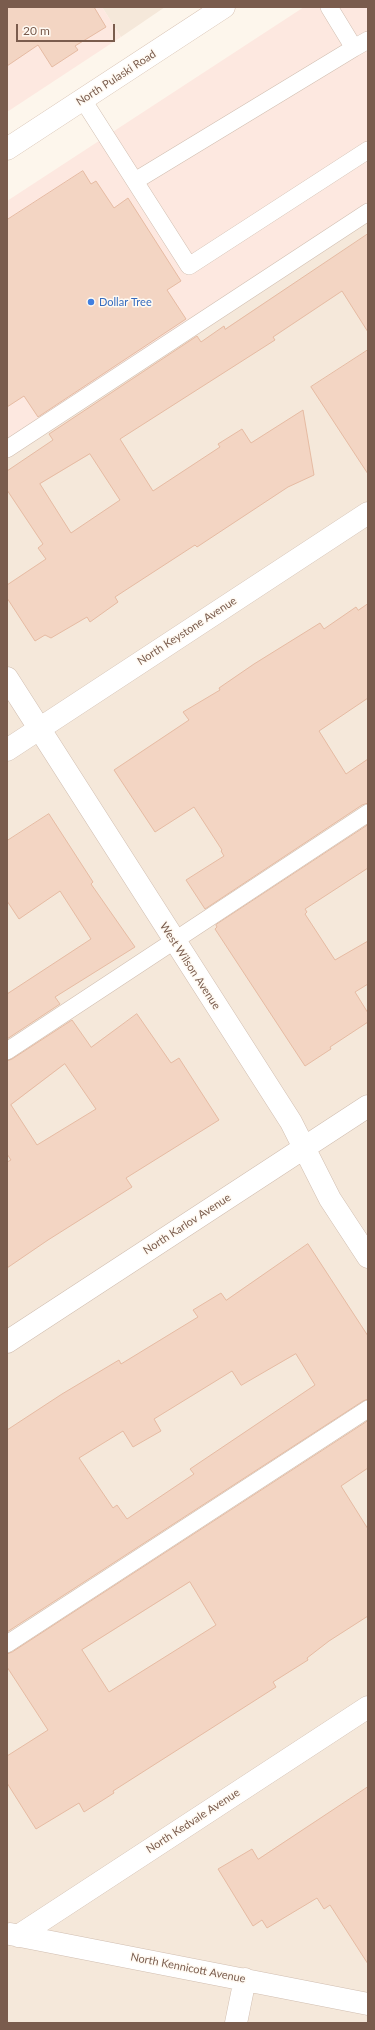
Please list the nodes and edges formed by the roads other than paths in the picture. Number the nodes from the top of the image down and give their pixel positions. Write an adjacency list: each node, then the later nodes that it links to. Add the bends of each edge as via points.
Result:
1 (224, 7): 4 (street, North Pulaski Road)
2 (329, 7): 3 (lane)
3 (361, 44): 7 (lane)
4 (83, 100): 5 (street, North Pulaski Road); 7 (lane)
5 (7, 149)
6 (368, 150): 7 (lane, via 189,266)
7 (135, 181)
8 (368, 212): 9 (lane)
9 (7, 449)
10 (368, 512): 12 (street, North Keystone Avenue)
11 (7, 678): 12 (street, West Wilson Avenue)
12 (40, 729): 13 (street, North Keystone Avenue); 15 (street, West Wilson Avenue)
13 (7, 750)
14 (368, 813): 15 (lane)
15 (174, 941): 16 (lane); 18 (street, West Wilson Avenue, via 291,1122)
16 (7, 1051)
17 (368, 1106): 18 (street, North Karlov Avenue)
18 (304, 1148): 19 (street, West Wilson Avenue, via 330,1199); 20 (street, North Karlov Avenue)
19 (368, 1257)
20 (7, 1342)
21 (368, 1410): 22 (lane)
22 (7, 1644)
23 (368, 1707): 24 (street, North Kedvale Avenue)
24 (12, 1935): 25 (street, North Kennicott Avenue)
25 (245, 1979): 26 (street, North Kennicott Avenue); 27 (street)
26 (368, 2004)
27 (236, 2023)

